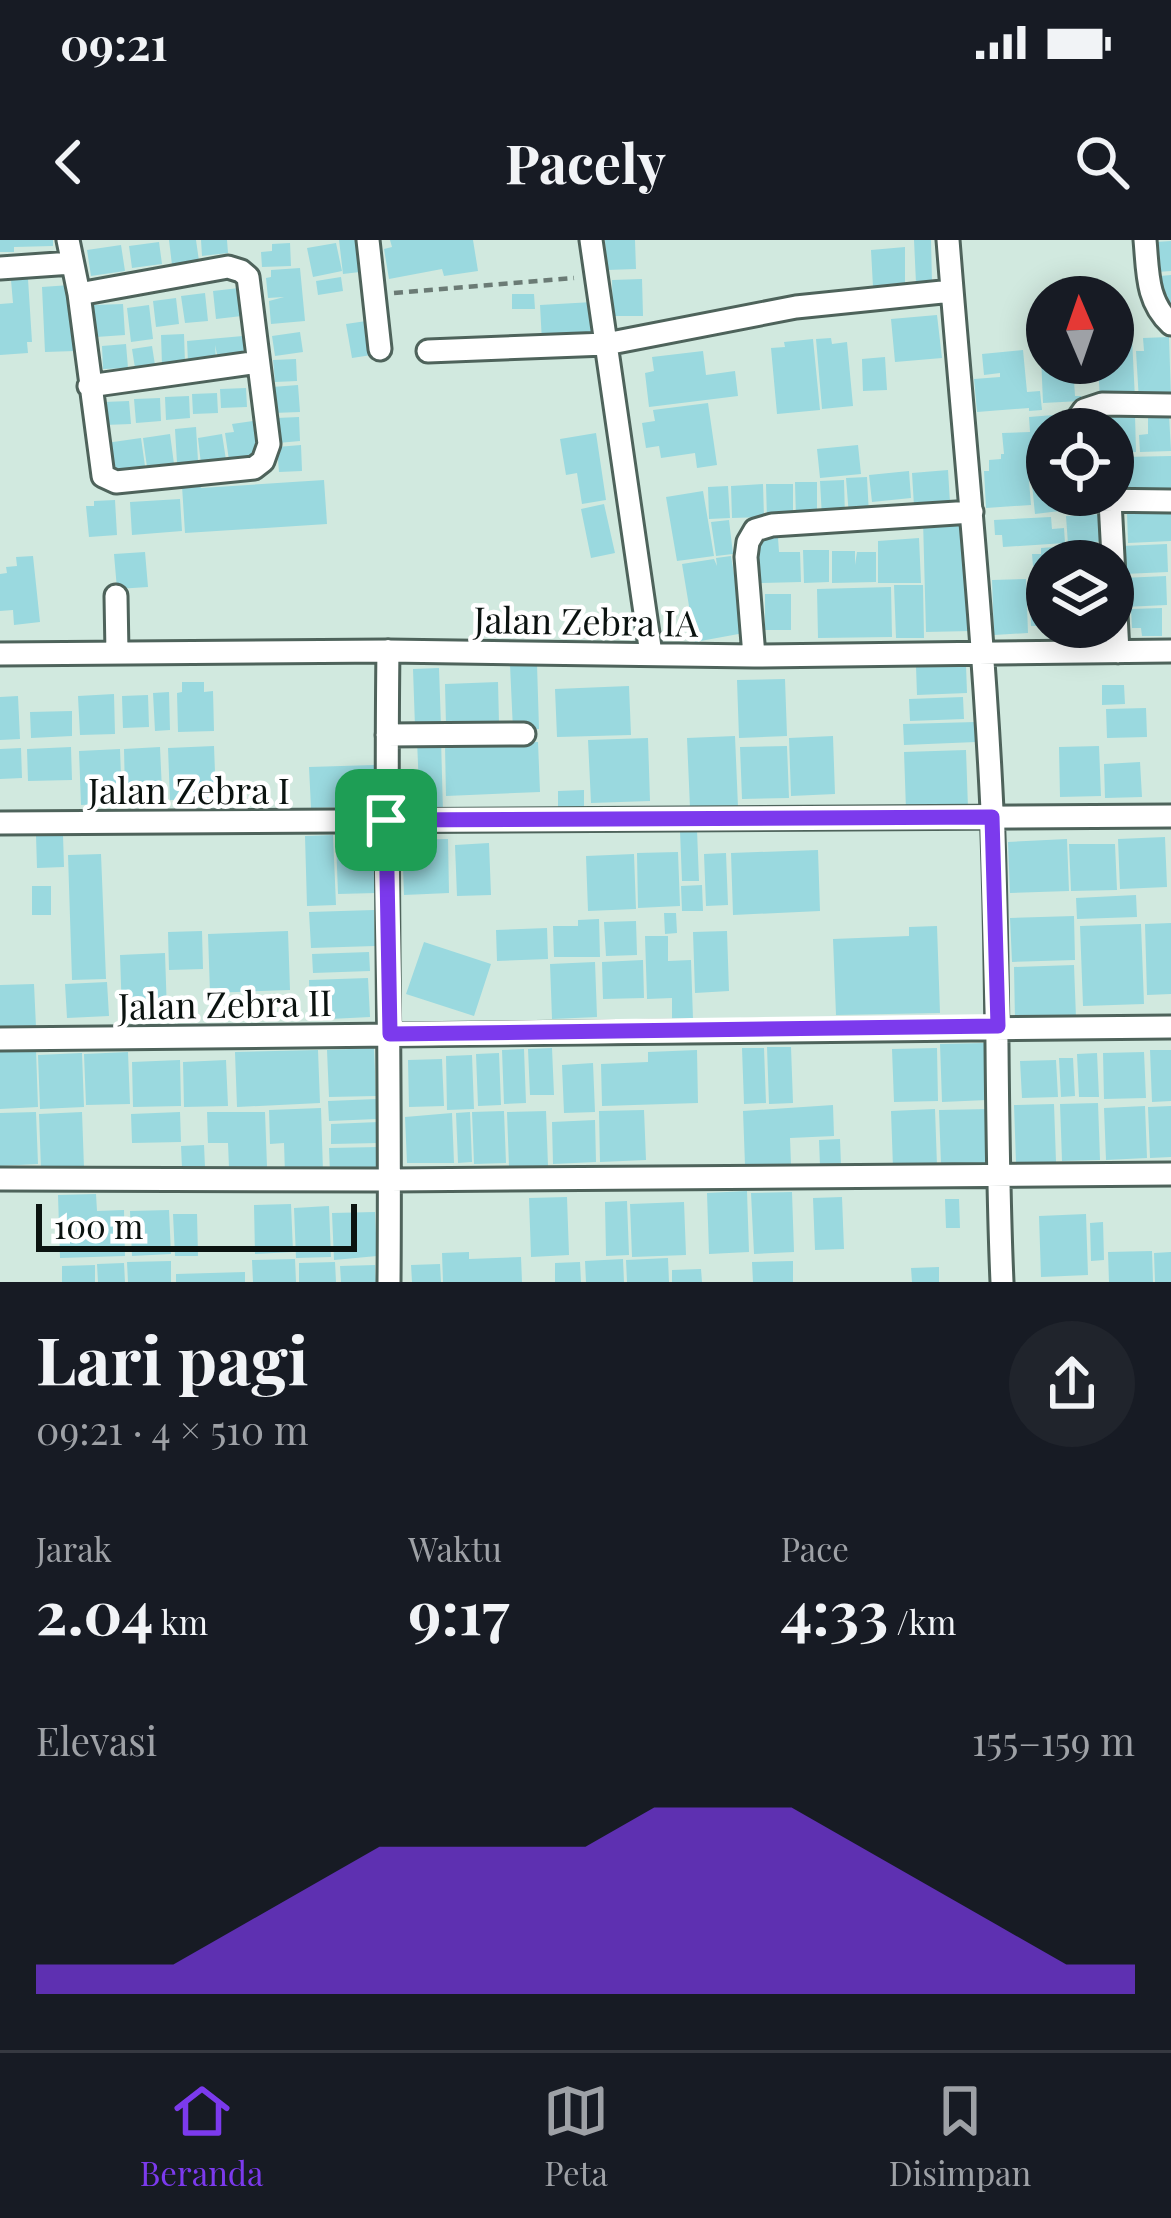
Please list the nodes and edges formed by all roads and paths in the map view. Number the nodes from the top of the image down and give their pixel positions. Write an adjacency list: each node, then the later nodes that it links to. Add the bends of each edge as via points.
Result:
1 (68, 240): 6 (street)
2 (368, 240): 11 (street)
3 (591, 240): 8 (street)
4 (948, 240): 9 (street)
5 (1145, 240): 12 (street, via 1150,295)
6 (72, 263): 7 (street); 10 (street)
7 (0, 268)
8 (598, 276): 11 (path); 13 (street)
9 (952, 291): 13 (street, via 796,307); 22 (street)
10 (79, 293): 16 (street, via 234,267 248,277); 17 (street)
11 (375, 295): 14 (street)
12 (1171, 324)
13 (606, 344): 15 (street); 31 (street)
14 (380, 349)
15 (428, 351)
16 (258, 362): 17 (street); 17 (street, via 269,444 254,468 108,480)
17 (89, 386)
18 (1171, 405): 19 (street)
19 (1090, 408)
20 (1134, 501): 21 (street)
21 (1171, 501)
22 (972, 512): 26 (street); 32 (street, via 754,530 746,557)
23 (1111, 516): 28 (street)
24 (116, 596): 29 (street)
25 (388, 651): 29 (street, Jalan Zebra IA); 31 (street, Jalan Zebra IA); 34 (street)
26 (984, 651): 28 (street, Jalan Zebra IA); 32 (street, Jalan Zebra IA); 36 (street)
27 (1171, 651): 28 (street, Jalan Zebra IA)
28 (1118, 652)
29 (116, 653): 30 (street, Jalan Zebra IA)
30 (0, 654)
31 (651, 654): 32 (street, Jalan Zebra IA)
32 (754, 656)
33 (524, 734): 34 (street)
34 (387, 736): 37 (street)
35 (1171, 816): 36 (street, Jalan Zebra I)
36 (992, 817): 37 (street, Jalan Zebra I); 39 (street)
37 (386, 820): 38 (street, Jalan Zebra I); 41 (street)
38 (0, 823)
39 (998, 1026): 40 (street, Jalan Zebra II); 41 (street, Jalan Zebra II); 43 (street)
40 (1171, 1027)
41 (390, 1034): 42 (street, Jalan Zebra II); 46 (street)
42 (0, 1039)
43 (997, 1174): 44 (street); 46 (street); 48 (street)
44 (1171, 1174)
45 (0, 1179): 46 (street)
46 (390, 1180): 47 (street)
47 (389, 1282)
48 (1002, 1282)

